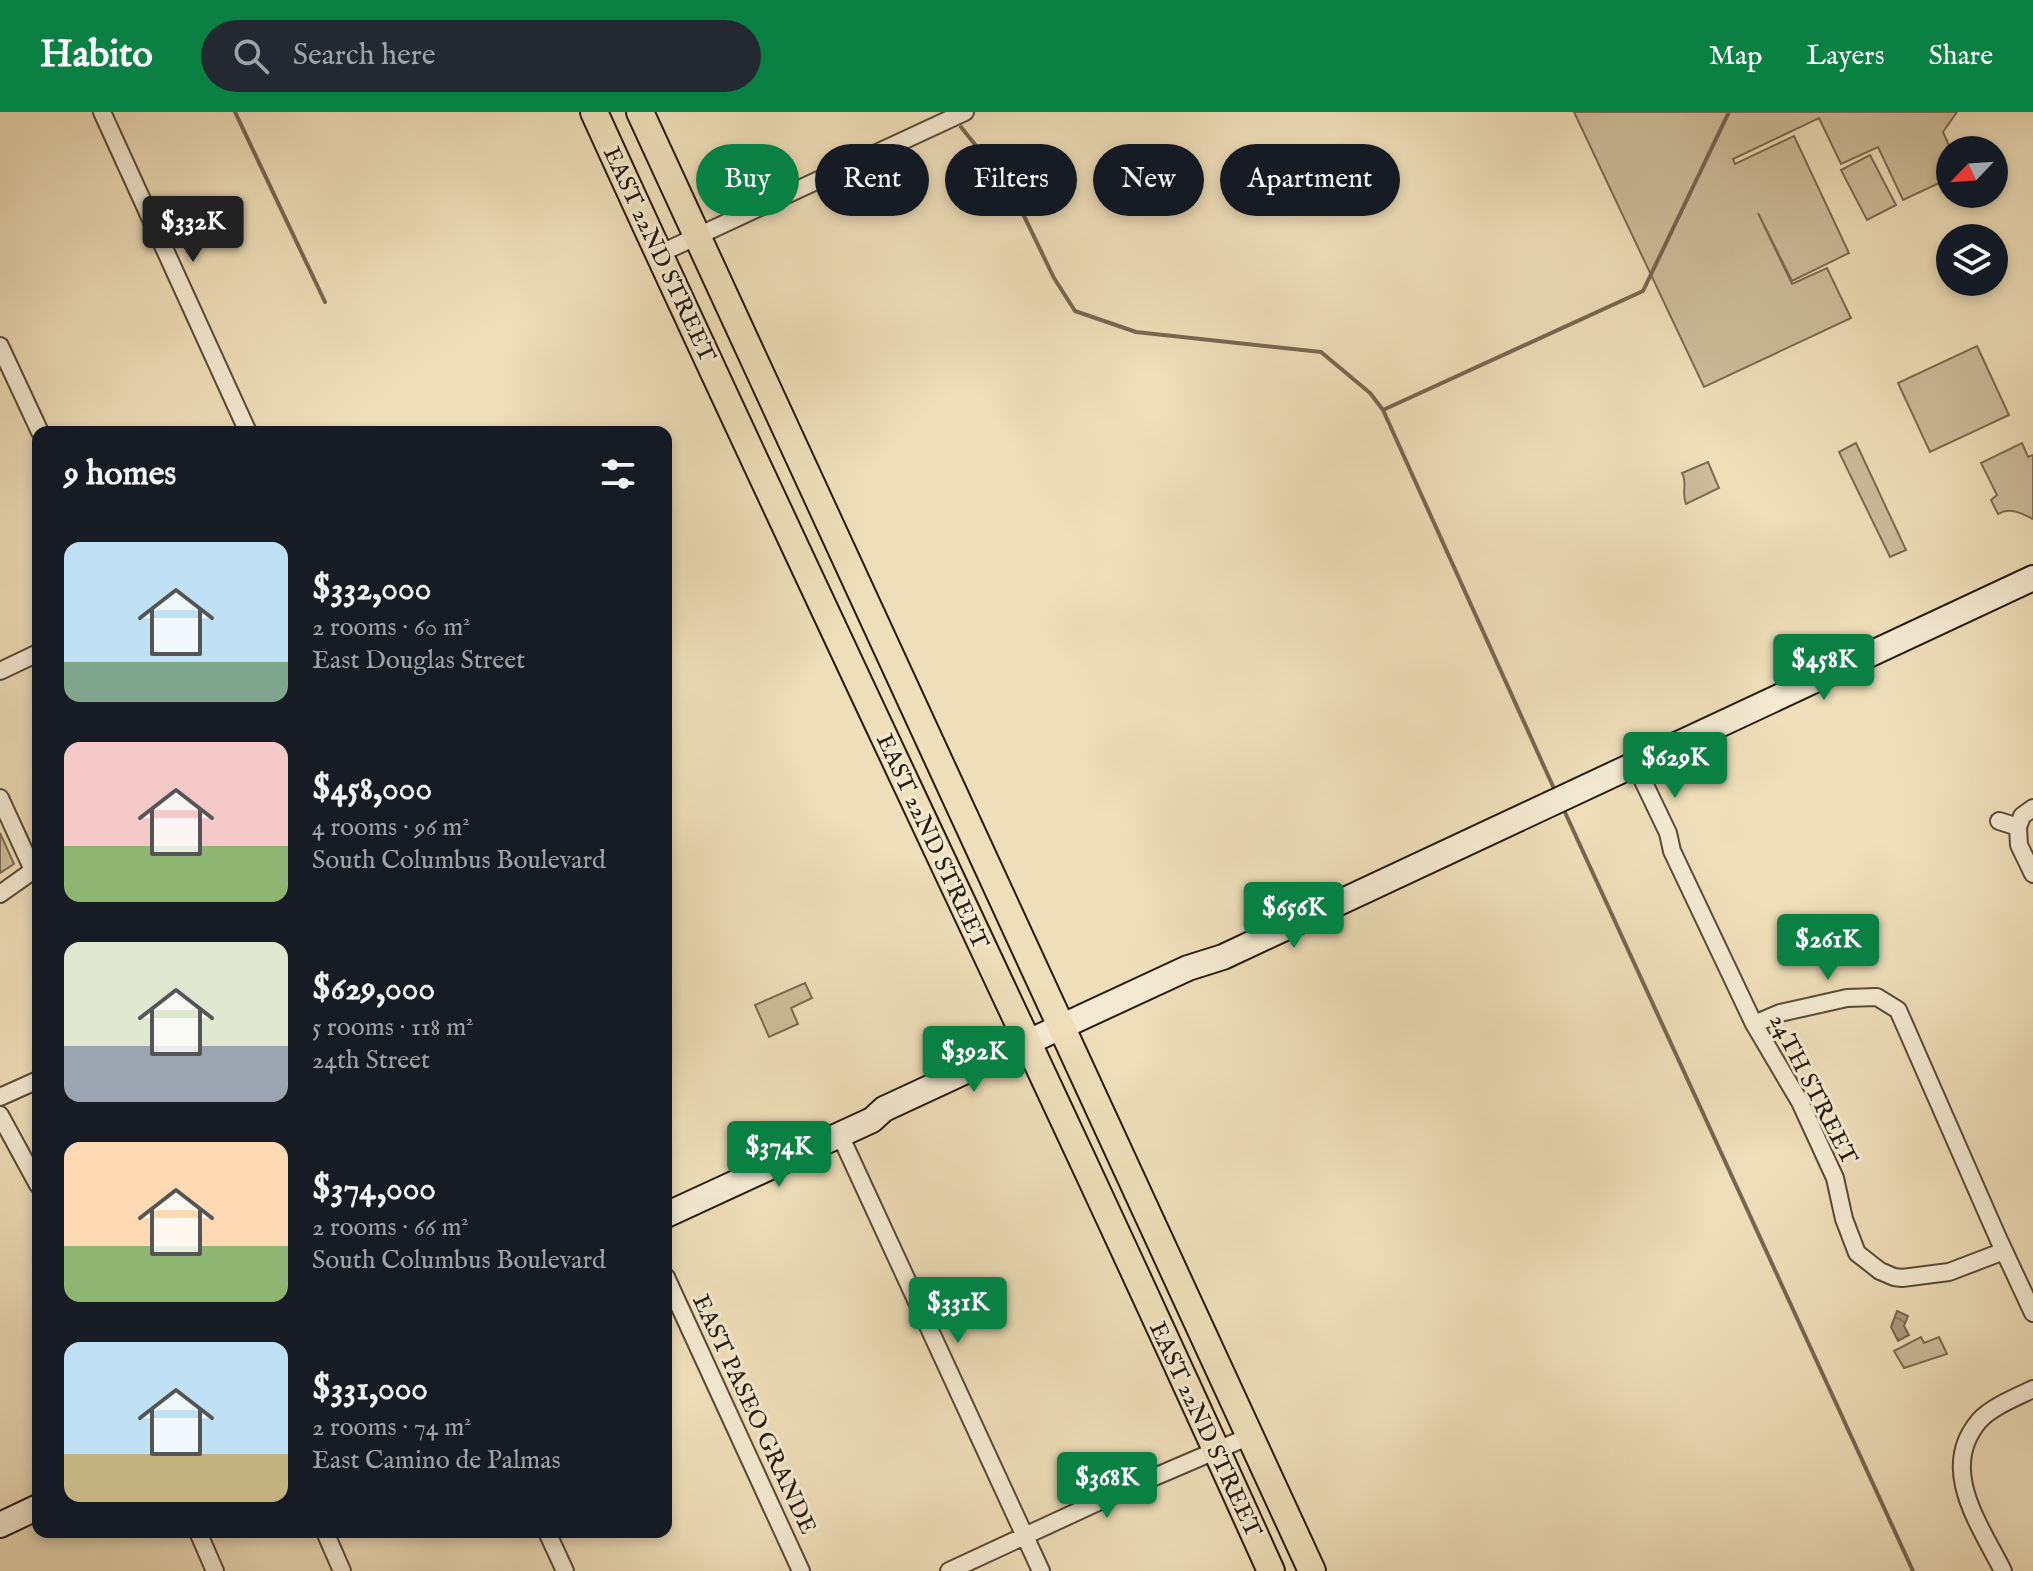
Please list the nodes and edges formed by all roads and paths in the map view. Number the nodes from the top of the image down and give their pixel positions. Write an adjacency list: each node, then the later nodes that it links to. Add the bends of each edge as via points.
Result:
1 (102, 112): 9 (street)
2 (594, 112): 6 (main road, EAST 22ND STREET)
3 (640, 112): 5 (main road, EAST 22ND STREET)
4 (965, 112): 5 (street)
5 (697, 236): 6 (street); 23 (main road, EAST 22ND STREET)
6 (659, 254): 24 (main road, EAST 22ND STREET)
7 (0, 346): 8 (street)
8 (37, 426)
9 (245, 426)
10 (2033, 578): 13 (street)
11 (32, 656): 12 (street)
12 (0, 671)
13 (1631, 766): 22 (street, 24TH STREET, via 1662,842 1672,851); 23 (street, via 1223,957)
14 (0, 798): 18 (street)
15 (2033, 808): 17 (street)
16 (1999, 821): 17 (street)
17 (2018, 827): 20 (street, via 2019,845)
18 (32, 863)
19 (32, 871): 21 (street)
20 (2033, 874)
21 (0, 894)
22 (1754, 1024): 31 (street, 24TH STREET, via 1800,1102 1835,1178 1851,1239 1866,1262 1902,1278 1949,1272); 31 (street, via 1847,998 1877,997 1898,1010)
23 (1060, 1027): 24 (street); 35 (main road, EAST 22ND STREET)
24 (1027, 1042): 28 (street); 36 (main road, EAST 22ND STREET)
25 (32, 1083): 26 (street)
26 (0, 1097)
27 (0, 1115): 29 (street)
28 (840, 1135): 30 (street); 39 (street)
29 (32, 1174)
30 (672, 1212)
31 (2004, 1251): 33 (street)
32 (672, 1290): 46 (street, EAST PASEO GRANDE)
33 (2033, 1313)
34 (2033, 1389): 51 (street, via 1981,1419 1965,1442 1960,1468 1966,1496)
35 (1250, 1436): 36 (street); 50 (main road, EAST 22ND STREET)
36 (1216, 1450): 39 (street); 49 (main road, EAST 22ND STREET)
37 (32, 1510): 38 (street)
38 (0, 1525)
39 (1025, 1536): 47 (street); 48 (street)
40 (201, 1538): 43 (street)
41 (328, 1538): 44 (street)
42 (550, 1538): 45 (street)
43 (215, 1571)
44 (342, 1571)
45 (565, 1571)
46 (801, 1571)
47 (949, 1571)
48 (1041, 1571)
49 (1271, 1571)
50 (1312, 1571)
51 (2003, 1571)

